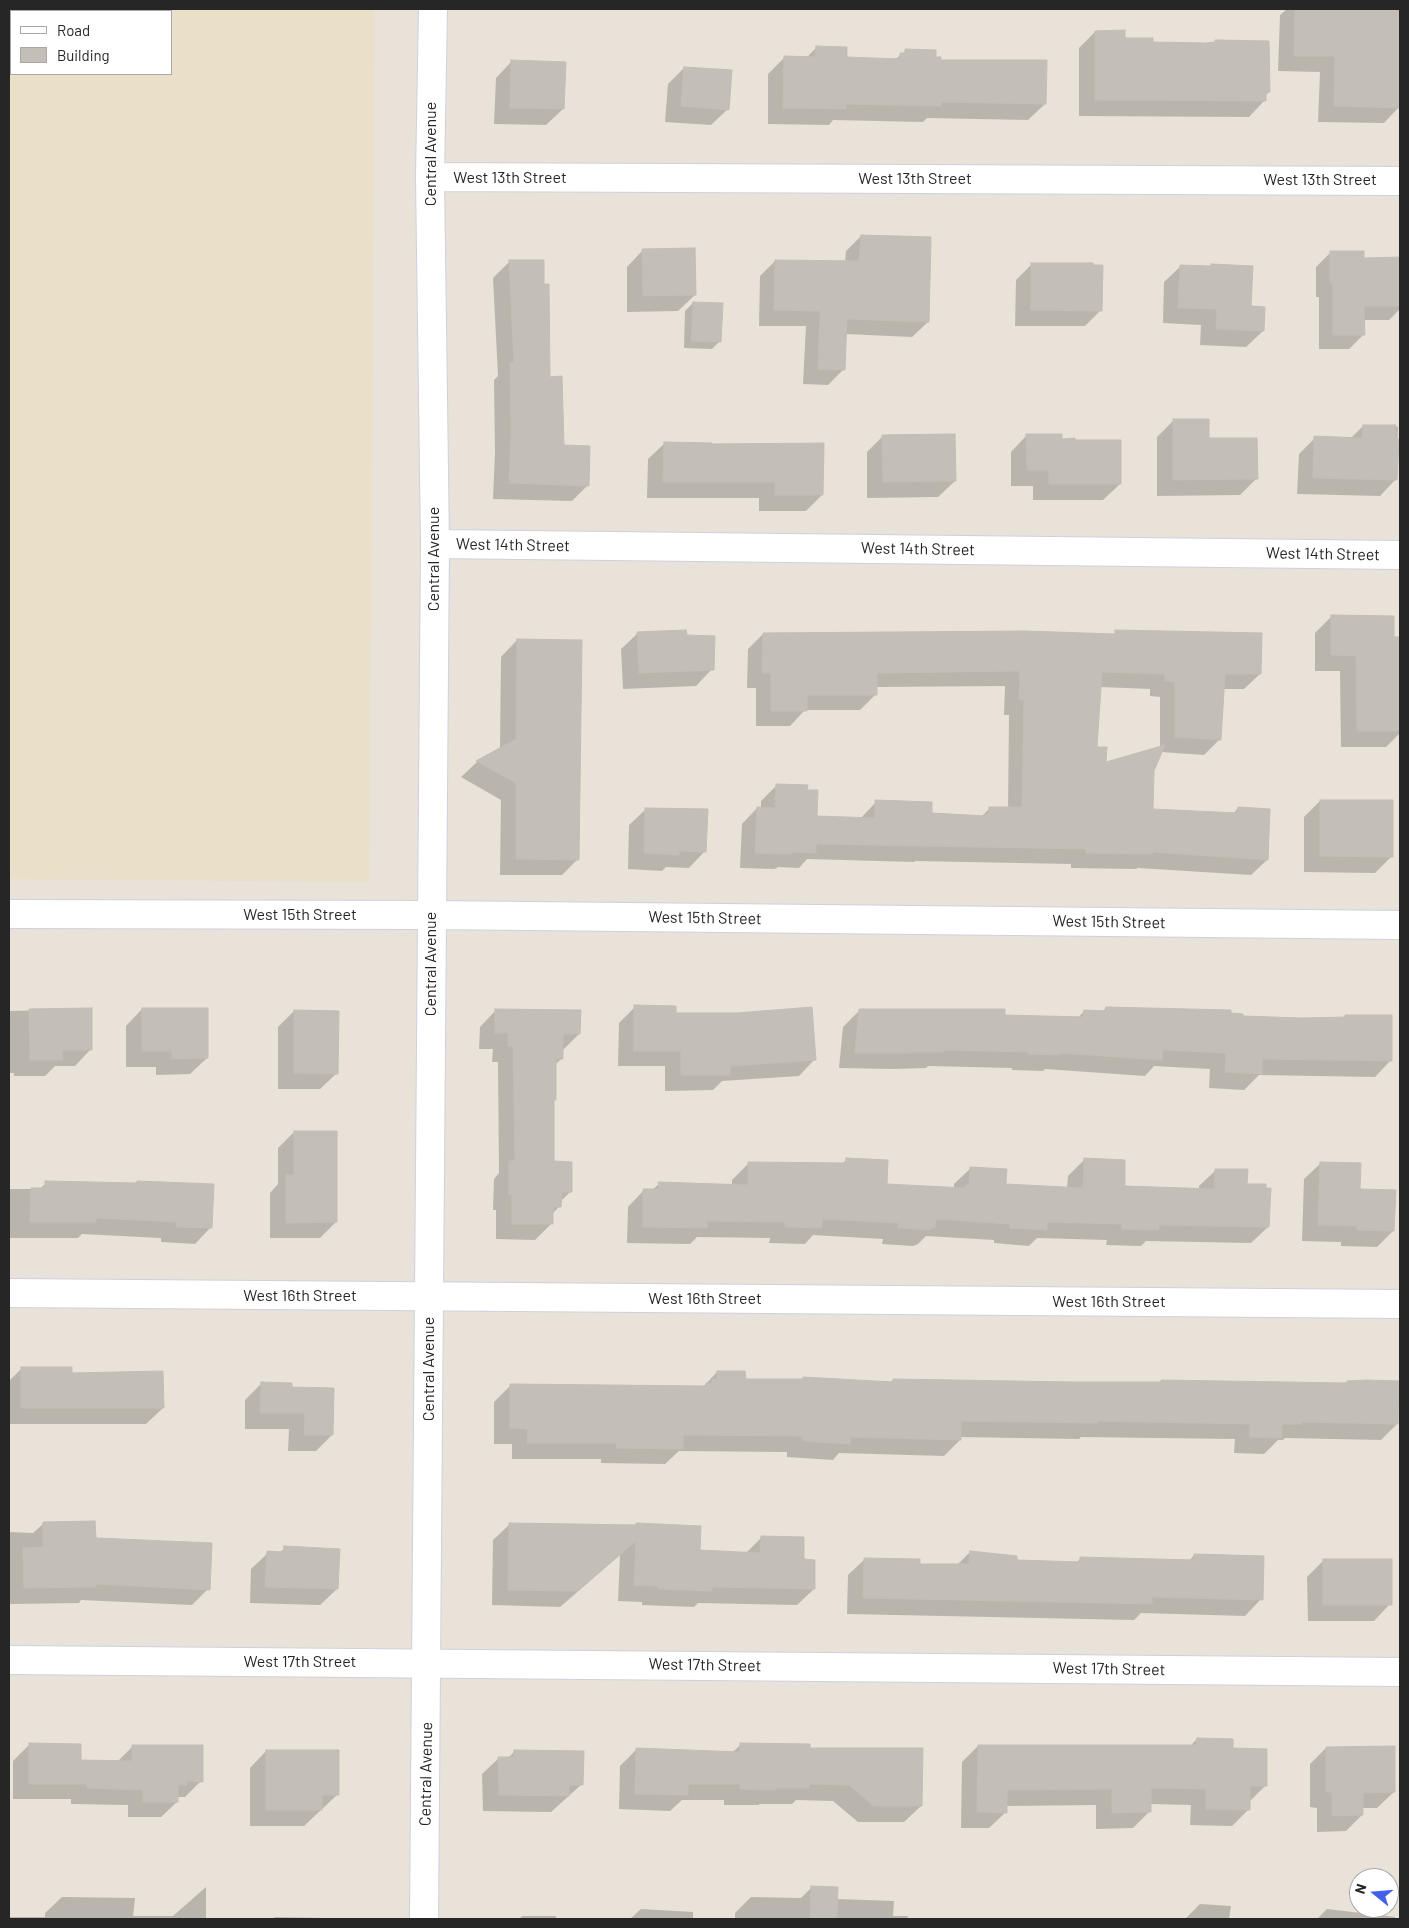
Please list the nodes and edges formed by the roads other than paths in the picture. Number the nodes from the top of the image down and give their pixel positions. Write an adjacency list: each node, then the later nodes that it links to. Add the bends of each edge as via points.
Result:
1 (433, 9): 2 (street, Central Avenue)
2 (430, 177): 3 (street, West 13th Street); 4 (street, Central Avenue)
3 (1400, 180)
4 (435, 544): 5 (street, West 14th Street); 7 (street, Central Avenue)
5 (1400, 555)
6 (9, 914): 7 (street, West 15th Street)
7 (432, 915): 8 (street, West 15th Street); 10 (street, Central Avenue)
8 (1400, 925)
9 (9, 1293): 10 (street, West 16th Street)
10 (429, 1296): 11 (street, West 16th Street); 13 (street, Central Avenue)
11 (1400, 1304)
12 (9, 1660): 13 (street, West 17th Street)
13 (427, 1662): 14 (street, West 17th Street); 15 (street, Central Avenue)
14 (1400, 1672)
15 (424, 1919)

